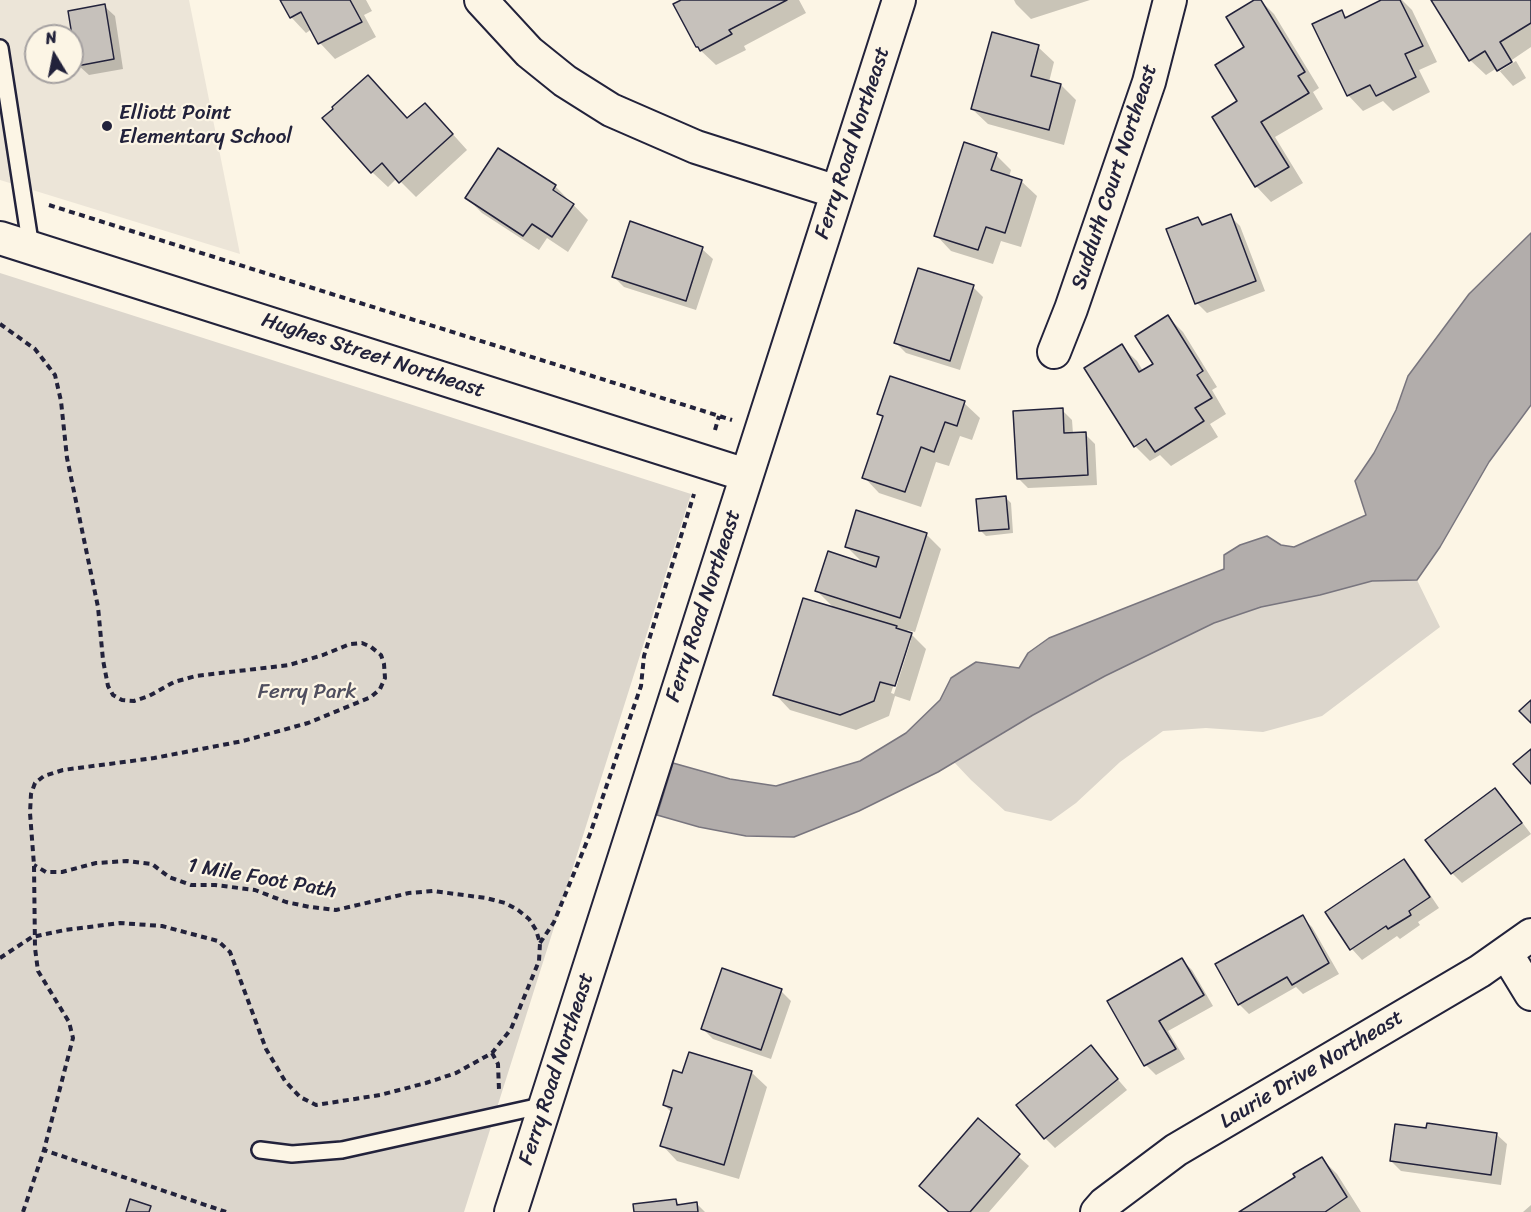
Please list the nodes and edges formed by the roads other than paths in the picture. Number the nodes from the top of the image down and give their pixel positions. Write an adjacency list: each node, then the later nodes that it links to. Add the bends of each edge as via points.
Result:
1 (481, 0): 5 (street, via 530,52 565,81 611,110 696,147)
2 (899, 0): 5 (street, Ferry Road Northeast)
3 (1170, 0): 8 (street, Sudduth Court Northeast, via 1149,82)
4 (0, 48): 7 (lane)
5 (837, 192): 9 (street, Ferry Road Northeast)
6 (0, 238): 7 (street, Hughes Street Northeast)
7 (31, 248): 9 (street, Hughes Street Northeast)
8 (1054, 352)
9 (746, 475): 13 (street, Ferry Road Northeast)
10 (1531, 935): 11 (street, Laurie Drive Northeast)
11 (1506, 953): 12 (street); 16 (street, Laurie Drive Northeast, via 1176,1150)
12 (1531, 994)
13 (545, 1106): 14 (lane, via 342,1150 292,1154); 15 (street, Ferry Road Northeast)
14 (260, 1150)
15 (511, 1212)
16 (1097, 1212)

